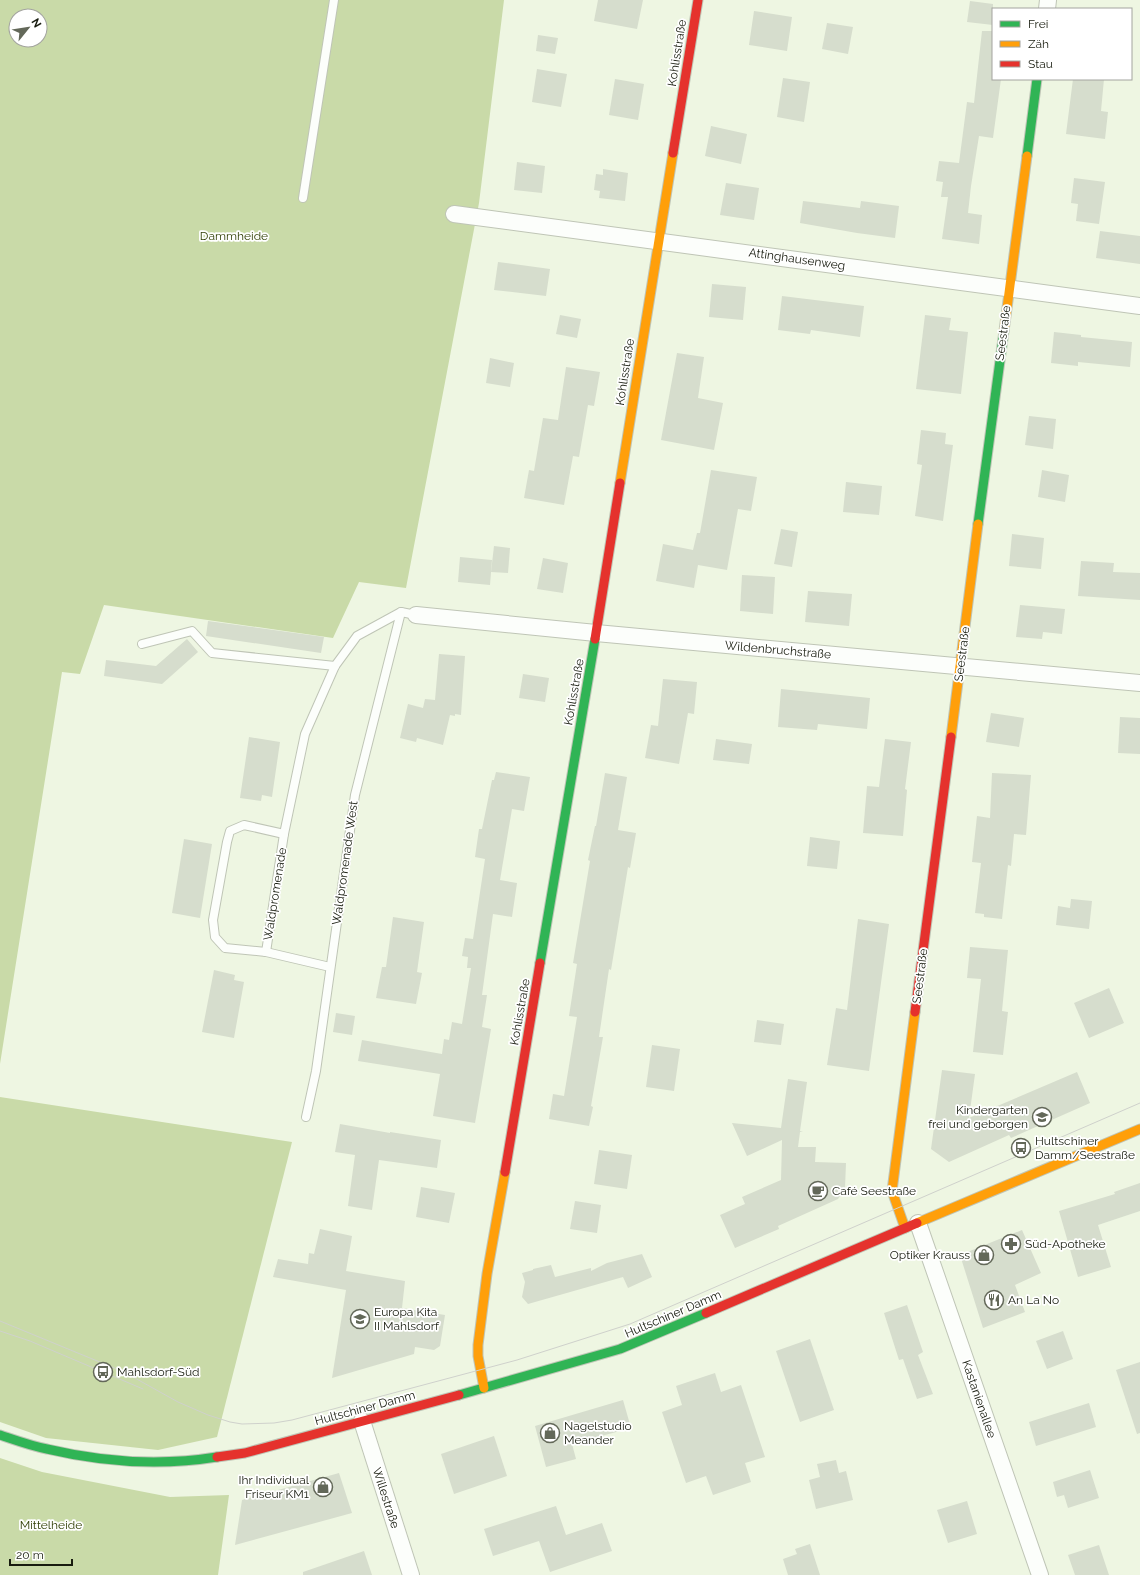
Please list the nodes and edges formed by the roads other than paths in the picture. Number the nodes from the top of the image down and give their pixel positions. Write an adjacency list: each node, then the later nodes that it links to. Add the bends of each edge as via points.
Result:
1 (334, 0): 4 (lane)
2 (698, 0): 6 (street, Kohlisstraße)
3 (1037, 80): 7 (street, Seestraße)
4 (303, 198)
5 (454, 214): 6 (street, Attinghausenweg)
6 (658, 240): 7 (street, Attinghausenweg); 10 (street, Kohlisstraße)
7 (1009, 289): 8 (street, Attinghausenweg); 13 (street, Seestraße)
8 (1140, 306)
9 (409, 614): 10 (street, Wildenbruchstraße); 12 (lane, Waldpromenade, via 357,636); 17 (lane, Waldpromenade West, via 355,795)
10 (596, 633): 13 (street, Wildenbruchstraße); 21 (street, Kohlisstraße, via 487,1274 478,1345)
11 (142, 644): 12 (lane, via 192,631 212,653)
12 (335, 666): 15 (lane, Waldpromenade, via 305,734)
13 (960, 666): 14 (street, Wildenbruchstraße); 20 (street, Seestraße, via 892,1191)
14 (1140, 683)
15 (284, 834): 16 (lane, Waldpromenade); 16 (lane, Waldpromenade, via 244,826 230,831 213,920 215,937 225,948)
16 (266, 952): 17 (lane)
17 (330, 966): 18 (lane, Waldpromenade West, via 316,1071)
18 (306, 1117)
19 (1140, 1129): 20 (street, Hultschiner Damm)
20 (911, 1225): 21 (street, Hultschiner Damm, via 620,1349); 25 (street, Kastanienallee)
21 (484, 1388): 22 (street, Hultschiner Damm)
22 (362, 1421): 23 (street, Hultschiner Damm, via 245,1453 195,1461 106,1460 46,1449); 24 (street, Willestraße)
23 (0, 1435)
24 (411, 1575)
25 (1040, 1575)

